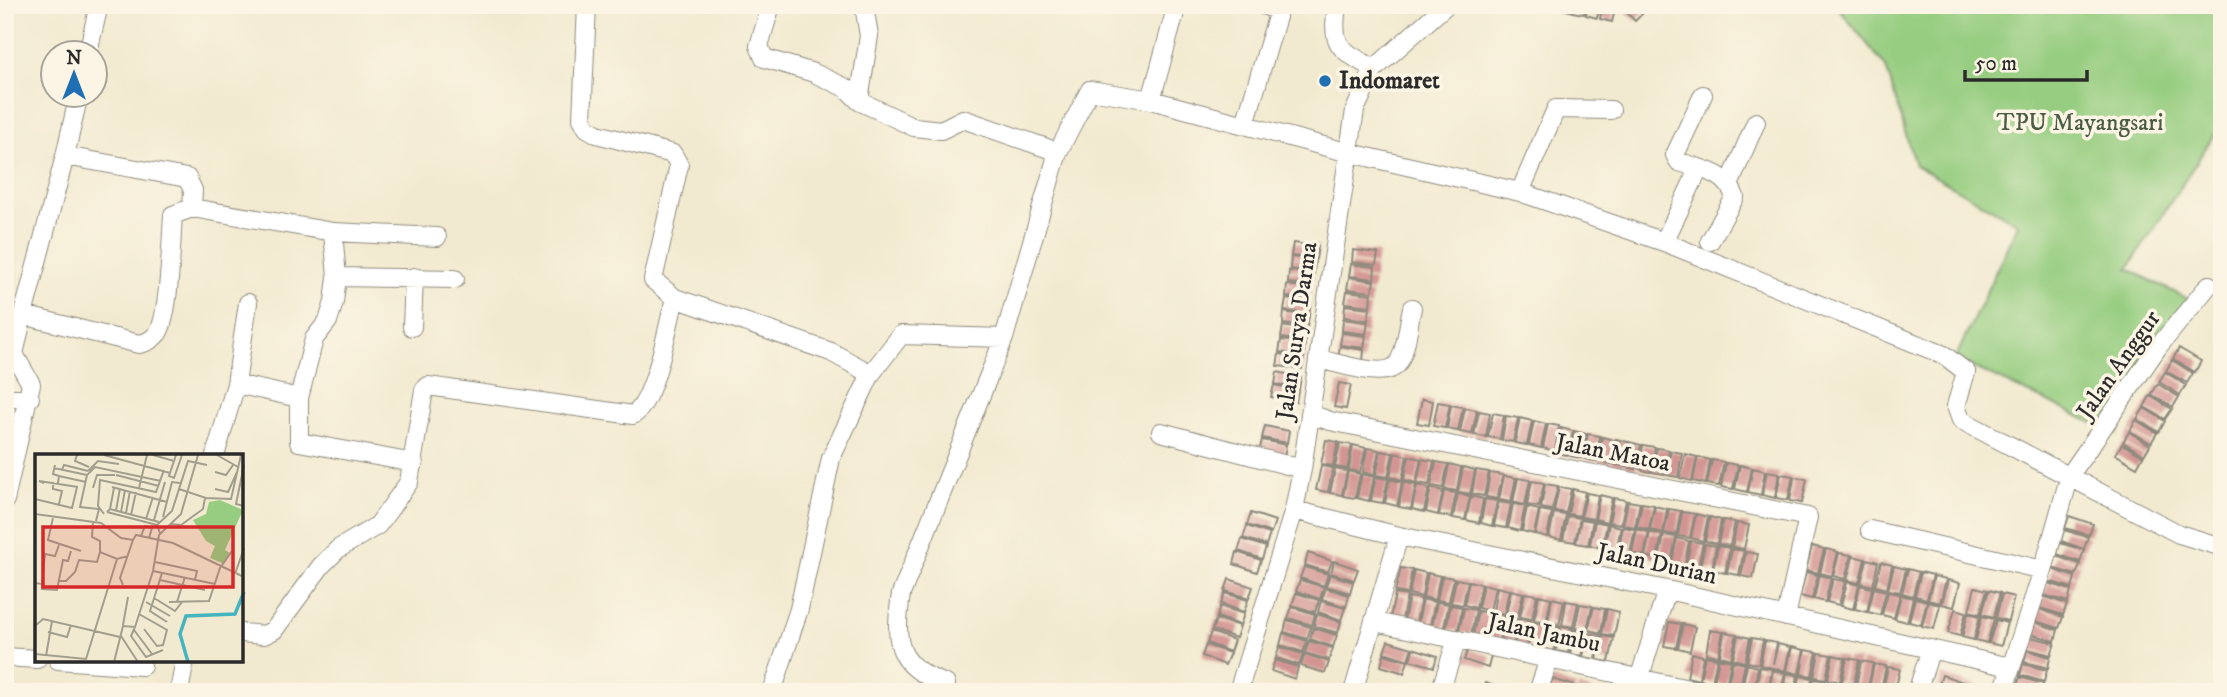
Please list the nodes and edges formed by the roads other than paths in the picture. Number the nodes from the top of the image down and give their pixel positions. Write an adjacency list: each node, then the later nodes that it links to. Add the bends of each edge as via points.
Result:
1 (99, 5): 9 (street)
2 (587, 5): 33 (street, via 582,119 587,128 673,154 680,165 653,280)
3 (771, 5): 13 (street, via 760,46 764,58 814,73 846,88)
4 (864, 5): 13 (street, via 869,36)
5 (1177, 5): 12 (street)
6 (1263, 5): 17 (street, via 1274,9 1277,18)
7 (1338, 5): 10 (street, via 1335,40 1340,49)
8 (1446, 5): 10 (street, Jalan Surya Darma)
9 (91, 38)
10 (1374, 69): 19 (street, Jalan Surya Darma, via 1358,102)
11 (1703, 96): 21 (street, via 1675,155 1679,162)
12 (1151, 100): 17 (street); 18 (street, via 1090,90)
13 (859, 101): 18 (street, via 914,127 941,130 963,119)
14 (76, 108): 20 (street)
15 (1611, 110): 23 (street, via 1556,110)
16 (1756, 122): 22 (street)
17 (1245, 124): 19 (street)
18 (1058, 152): 38 (street)
19 (1346, 152): 23 (street); 39 (street, Jalan Surya Darma)
20 (65, 156): 24 (street, via 187,178 193,190); 36 (street)
21 (1693, 166): 22 (street); 28 (street, via 1695,177)
22 (1730, 183): 27 (street, via 1735,197 1732,206)
23 (1520, 192): 28 (street)
24 (192, 208): 25 (street); 36 (street, via 173,215 162,319 148,343)
25 (333, 232): 26 (street); 29 (street)
26 (438, 237)
27 (1710, 241)
28 (1664, 242): 50 (street, via 1944,355 1966,372 1956,406 1961,420)
29 (337, 277): 30 (street); 44 (street, via 328,321 314,339)
30 (414, 277): 31 (street); 37 (street)
31 (455, 279)
32 (2209, 285): 50 (street, Jalan Anggur, via 2158,347)
33 (675, 298): 40 (street, via 831,352); 48 (street, via 642,410 624,415 428,386)
34 (248, 303): 41 (street)
35 (1412, 308): 39 (street, via 1400,360 1389,370)
36 (23, 315): 43 (street, via 14,354 31,384)
37 (412, 327)
38 (1004, 338): 40 (street, via 901,335); 70 (street, via 900,604 899,647 908,664 924,677)
39 (1318, 359): 45 (street, Jalan Surya Darma)
40 (871, 374): 73 (street, via 831,458 799,609)
41 (236, 384): 44 (street); 47 (street)
42 (5, 398): 43 (street)
43 (30, 398): 51 (street)
44 (299, 398): 48 (street, via 299,442)
45 (1310, 414): 49 (street, Jalan Surya Darma); 58 (street, Jalan Matoa, via 1808,517)
46 (1161, 432): 49 (street)
47 (216, 454)
48 (414, 463): 60 (street, via 409,482 378,525 338,549 321,566 274,630 264,635)
49 (1302, 469): 52 (street, Jalan Surya Darma)
50 (2070, 475): 55 (street, via 2179,534); 56 (street, Jalan Anggur)
51 (5, 500)
52 (1294, 510): 54 (street, Jalan Durian); 74 (street, Jalan Surya Darma)
53 (1870, 530): 56 (street)
54 (1399, 536): 57 (street, Jalan Durian); 59 (street)
55 (2222, 547)
56 (2043, 570): 69 (street, Jalan Anggur)
57 (1667, 590): 58 (street, Jalan Durian); 71 (street)
58 (1786, 617): 62 (street, Jalan Durian)
59 (1376, 622): 61 (street, Jalan Jambu); 75 (street)
60 (243, 633)
61 (1457, 639): 65 (street, Jalan Jambu); 76 (street)
62 (1931, 649): 69 (street, Jalan Durian); 79 (street)
63 (5, 657): 64 (street)
64 (35, 659)
65 (1549, 659): 71 (street, Jalan Jambu); 77 (street)
66 (86, 662): 68 (street)
67 (185, 662): 72 (street)
68 (142, 666)
69 (2010, 667): 80 (street, Jalan Anggur)
70 (946, 684)
71 (1637, 685): 78 (street, Jalan Jambu)
72 (179, 692)
73 (772, 692)
74 (1238, 692)
75 (1353, 692)
76 (1440, 692)
77 (1538, 692)
78 (1703, 692)
79 (1917, 692)
80 (2003, 692)

